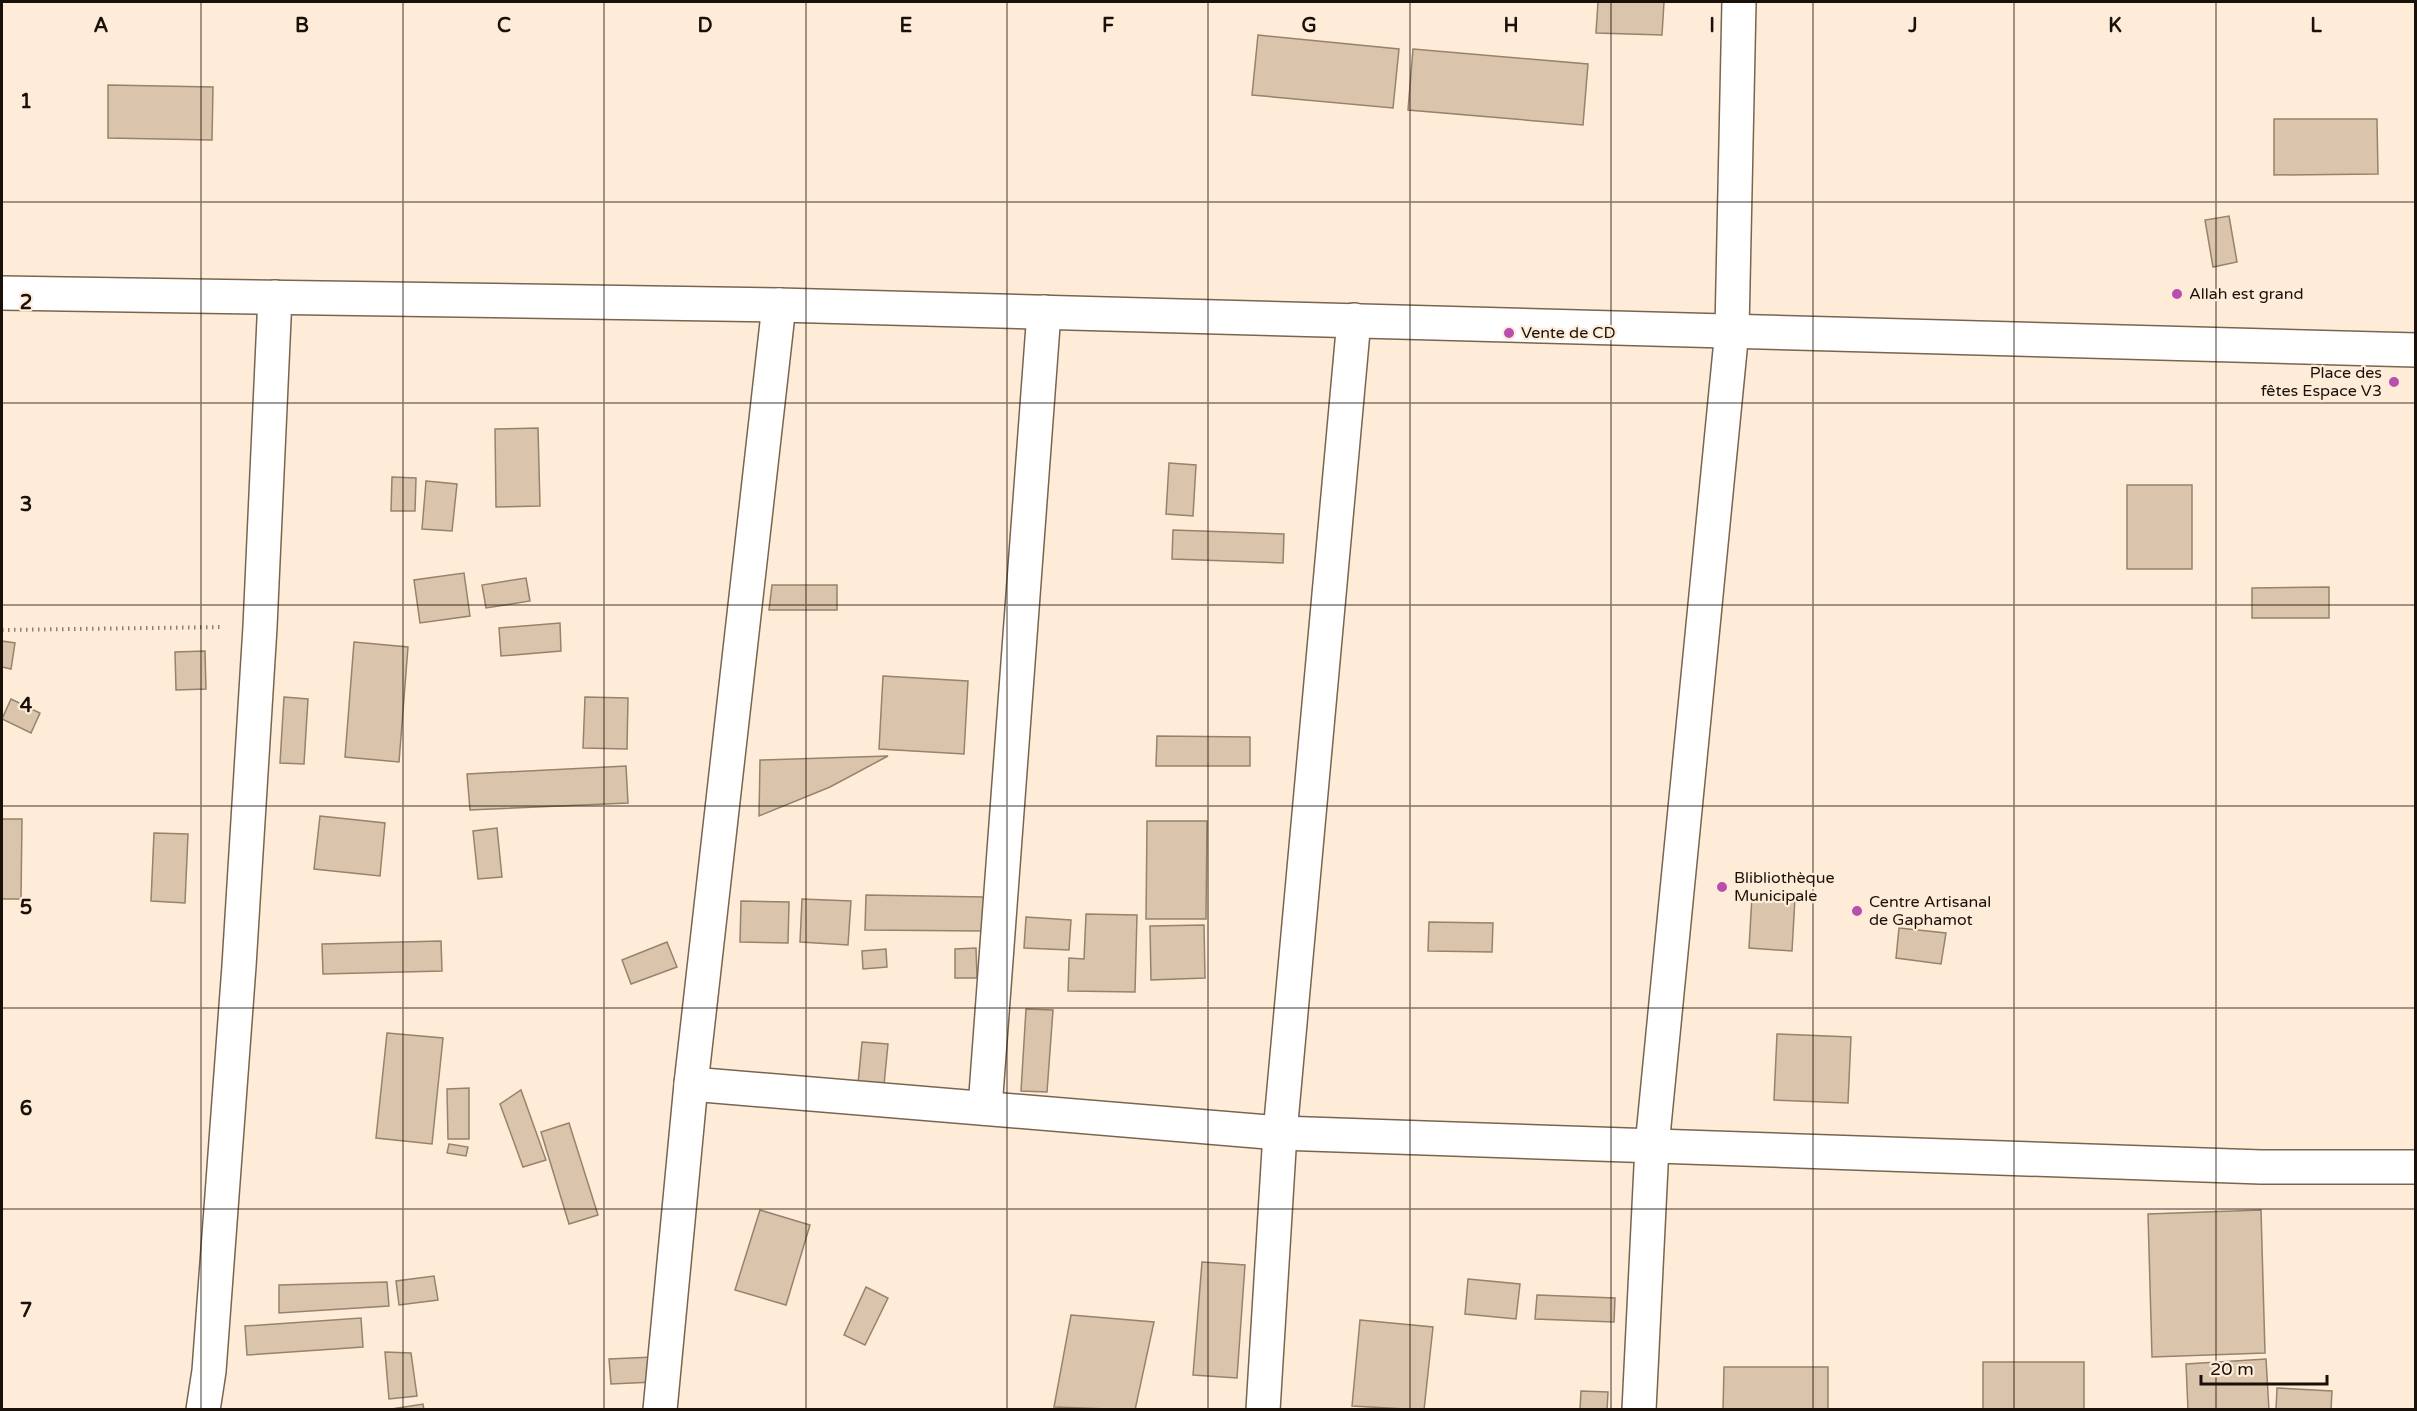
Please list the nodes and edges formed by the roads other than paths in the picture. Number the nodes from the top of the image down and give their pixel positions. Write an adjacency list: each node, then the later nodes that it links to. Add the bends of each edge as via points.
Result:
1 (1739, 2): 7 (street)
2 (2, 292): 3 (street)
3 (275, 297): 4 (street); 14 (street, via 239,966)
4 (779, 305): 5 (street); 9 (street)
5 (1044, 312): 6 (street); 10 (street)
6 (1354, 320): 7 (street); 11 (street)
7 (1732, 330): 8 (street); 12 (street)
8 (2415, 350)
9 (690, 1084): 10 (street); 15 (street)
10 (985, 1108): 11 (street)
11 (1280, 1133): 12 (street); 16 (street)
12 (1652, 1146): 13 (street, via 2261,1167); 17 (street)
13 (2415, 1167)
14 (203, 1410)
15 (660, 1410)
16 (1263, 1410)
17 (1639, 1410)

